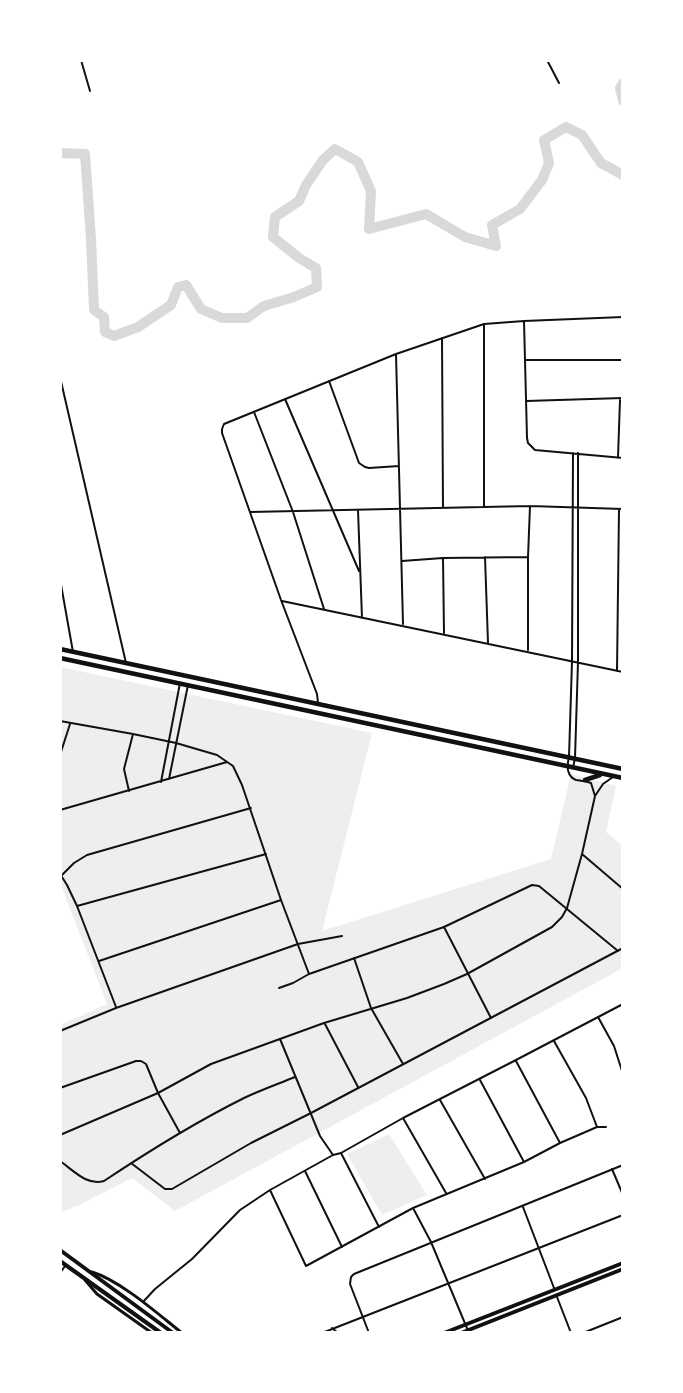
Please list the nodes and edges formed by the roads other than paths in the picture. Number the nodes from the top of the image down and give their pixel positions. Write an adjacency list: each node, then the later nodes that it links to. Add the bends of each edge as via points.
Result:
1 (81, 60): 4 (street)
2 (547, 60): 3 (street)
3 (559, 83)
4 (90, 91)
5 (623, 317): 6 (street)
6 (525, 321): 7 (street); 10 (street)
7 (484, 324): 8 (street); 24 (street)
8 (442, 338): 9 (street); 28 (street)
9 (396, 354): 13 (street); 22 (street)
10 (525, 360): 11 (street); 16 (street)
11 (623, 360)
12 (60, 377): 52 (street)
13 (329, 381): 15 (street); 22 (street, via 358,463 369,468)
14 (621, 398): 16 (street); 20 (street)
15 (285, 399): 17 (street); 31 (street)
16 (526, 401): 18 (street, via 530,446 535,450)
17 (254, 412): 32 (street, via 226,423 222,433); 33 (street)
18 (573, 453): 19 (street); 25 (street)
19 (578, 453): 20 (street); 26 (street)
20 (618, 457): 21 (street)
21 (623, 458)
22 (399, 466): 27 (street)
23 (530, 506): 24 (street); 25 (street); 35 (street)
24 (484, 507): 28 (street)
25 (572, 507): 26 (street); 50 (street)
26 (577, 507): 29 (street); 51 (street)
27 (399, 508): 28 (street); 30 (street); 37 (street)
28 (443, 508)
29 (621, 509): 53 (street)
30 (358, 510): 31 (street); 38 (street)
31 (334, 511): 33 (street); 38 (street)
32 (250, 512): 33 (street); 40 (street)
33 (294, 512): 41 (street)
34 (485, 557): 35 (street); 36 (street); 45 (street)
35 (528, 557): 48 (street)
36 (443, 558): 37 (street); 44 (street)
37 (402, 561): 43 (street)
38 (359, 571): 42 (street)
39 (60, 579): 47 (street)
40 (280, 600): 41 (street); 57 (street)
41 (324, 609): 42 (street)
42 (362, 618): 43 (street)
43 (403, 625): 44 (street)
44 (444, 634): 45 (street)
45 (488, 643): 48 (street)
46 (60, 649): 47 (highway)
47 (73, 652): 52 (highway)
48 (528, 652): 50 (street)
49 (60, 658): 55 (highway)
50 (572, 661): 51 (street); 64 (street)
51 (578, 662): 53 (street); 65 (street)
52 (126, 663): 57 (highway)
53 (618, 670): 54 (street)
54 (623, 672)
55 (180, 683): 56 (highway); 61 (street)
56 (188, 685): 62 (street); 67 (highway)
57 (318, 704): 64 (highway)
58 (60, 722): 59 (street)
59 (70, 724): 60 (street); 63 (street)
60 (133, 734): 61 (street); 76 (street, via 124,769)
61 (168, 742): 62 (street); 75 (street)
62 (176, 743): 66 (street, via 217,755); 73 (street)
63 (60, 755)
64 (569, 757): 65 (highway); 67 (street)
65 (575, 758): 68 (street); 69 (highway)
66 (227, 762): 73 (street); 78 (street, via 233,766)
67 (567, 767): 68 (highway); 74 (street, via 572,777)
68 (573, 768): 70 (highway)
69 (623, 769)
70 (603, 774): 71 (highway); 74 (highway)
71 (615, 776): 72 (highway); 77 (street)
72 (623, 778)
73 (169, 779): 75 (street)
74 (585, 780): 77 (street, via 593,785)
75 (160, 782): 76 (street)
76 (129, 791): 79 (street)
77 (595, 796): 81 (street)
78 (251, 808): 80 (street); 82 (street, via 87,855)
79 (60, 810)
80 (266, 854): 84 (street); 85 (street)
81 (582, 854): 83 (street); 86 (street)
82 (61, 876): 85 (street)
83 (623, 889)
84 (281, 900): 89 (street); 93 (street)
85 (77, 906): 93 (street)
86 (567, 908): 87 (street, via 539,886 532,885); 91 (street); 95 (street, via 552,927)
87 (444, 927): 92 (street); 95 (street)
88 (342, 936): 89 (street)
89 (298, 944): 94 (street); 98 (street)
90 (623, 948): 91 (street)
91 (618, 951): 101 (street)
92 (354, 958): 94 (street); 99 (street)
93 (99, 961): 98 (street)
94 (309, 974): 96 (street)
95 (467, 974): 99 (street); 101 (street)
96 (279, 988)
97 (623, 1004): 100 (street)
98 (116, 1008): 103 (street)
99 (371, 1008): 102 (street); 107 (street)
100 (598, 1017): 105 (street); 108 (street, via 614,1046)
101 (491, 1018): 107 (street)
102 (324, 1023): 104 (street); 111 (street)
103 (60, 1031)
104 (280, 1039): 109 (street); 113 (street, via 211,1064)
105 (553, 1040): 106 (street); 117 (street, via 586,1098)
106 (516, 1060): 110 (street); 121 (street)
107 (403, 1064): 111 (street)
108 (623, 1074)
109 (296, 1077): 115 (street); 119 (street)
110 (479, 1079): 114 (street); 125 (street)
111 (358, 1087): 115 (street)
112 (60, 1088): 113 (street, via 141,1061 146,1064)
113 (158, 1093): 119 (street); 120 (street)
114 (440, 1099): 116 (street); 130 (street)
115 (311, 1113): 123 (street); 126 (street, via 172,1189 165,1189)
116 (403, 1118): 122 (street); 132 (street)
117 (597, 1127): 118 (street); 121 (street)
118 (606, 1127)
119 (180, 1133): 126 (street)
120 (60, 1135)
121 (560, 1143): 125 (street)
122 (341, 1154): 123 (street); 137 (street)
123 (333, 1155): 129 (street)
124 (60, 1161): 126 (street, via 94,1183)
125 (524, 1162): 130 (street)
126 (131, 1163)
127 (623, 1165): 128 (street)
128 (612, 1169): 133 (street); 134 (street)
129 (305, 1171): 131 (street); 139 (street)
130 (485, 1179): 132 (street)
131 (270, 1190): 139 (street, via 306,1266); 152 (street, via 240,1210)
132 (446, 1194): 135 (street)
133 (623, 1195)
134 (523, 1206): 138 (street); 140 (street)
135 (413, 1208): 137 (street); 138 (street)
136 (623, 1215): 140 (street)
137 (379, 1227): 139 (street)
138 (431, 1242): 149 (street); 153 (street, via 351,1277)
139 (342, 1247)
140 (538, 1247): 149 (street); 150 (street)
141 (60, 1250): 146 (main road)
142 (60, 1261): 144 (main road)
143 (623, 1263): 150 (main road)
144 (66, 1265): 147 (street); 148 (main road)
145 (623, 1269): 151 (main road)
146 (87, 1271): 152 (street, via 110,1280); 160 (main road)
147 (60, 1273)
148 (84, 1278): 158 (street, via 98,1294); 159 (main road)
149 (448, 1284): 153 (street); 155 (street)
150 (555, 1290): 151 (street); 155 (main road)
151 (556, 1296): 157 (main road); 167 (street)
152 (143, 1302): 161 (street)
153 (363, 1317): 156 (street); 164 (street)
154 (623, 1317): 168 (street)
155 (466, 1324): 157 (street); 165 (main road)
156 (332, 1328): 162 (street); 163 (street)
157 (469, 1332): 166 (main road)
158 (152, 1333)
159 (161, 1333)
160 (174, 1333)
161 (182, 1333)
162 (322, 1333)
163 (338, 1333)
164 (369, 1333)
165 (444, 1333)
166 (461, 1333)
167 (571, 1333)
168 (583, 1333)

